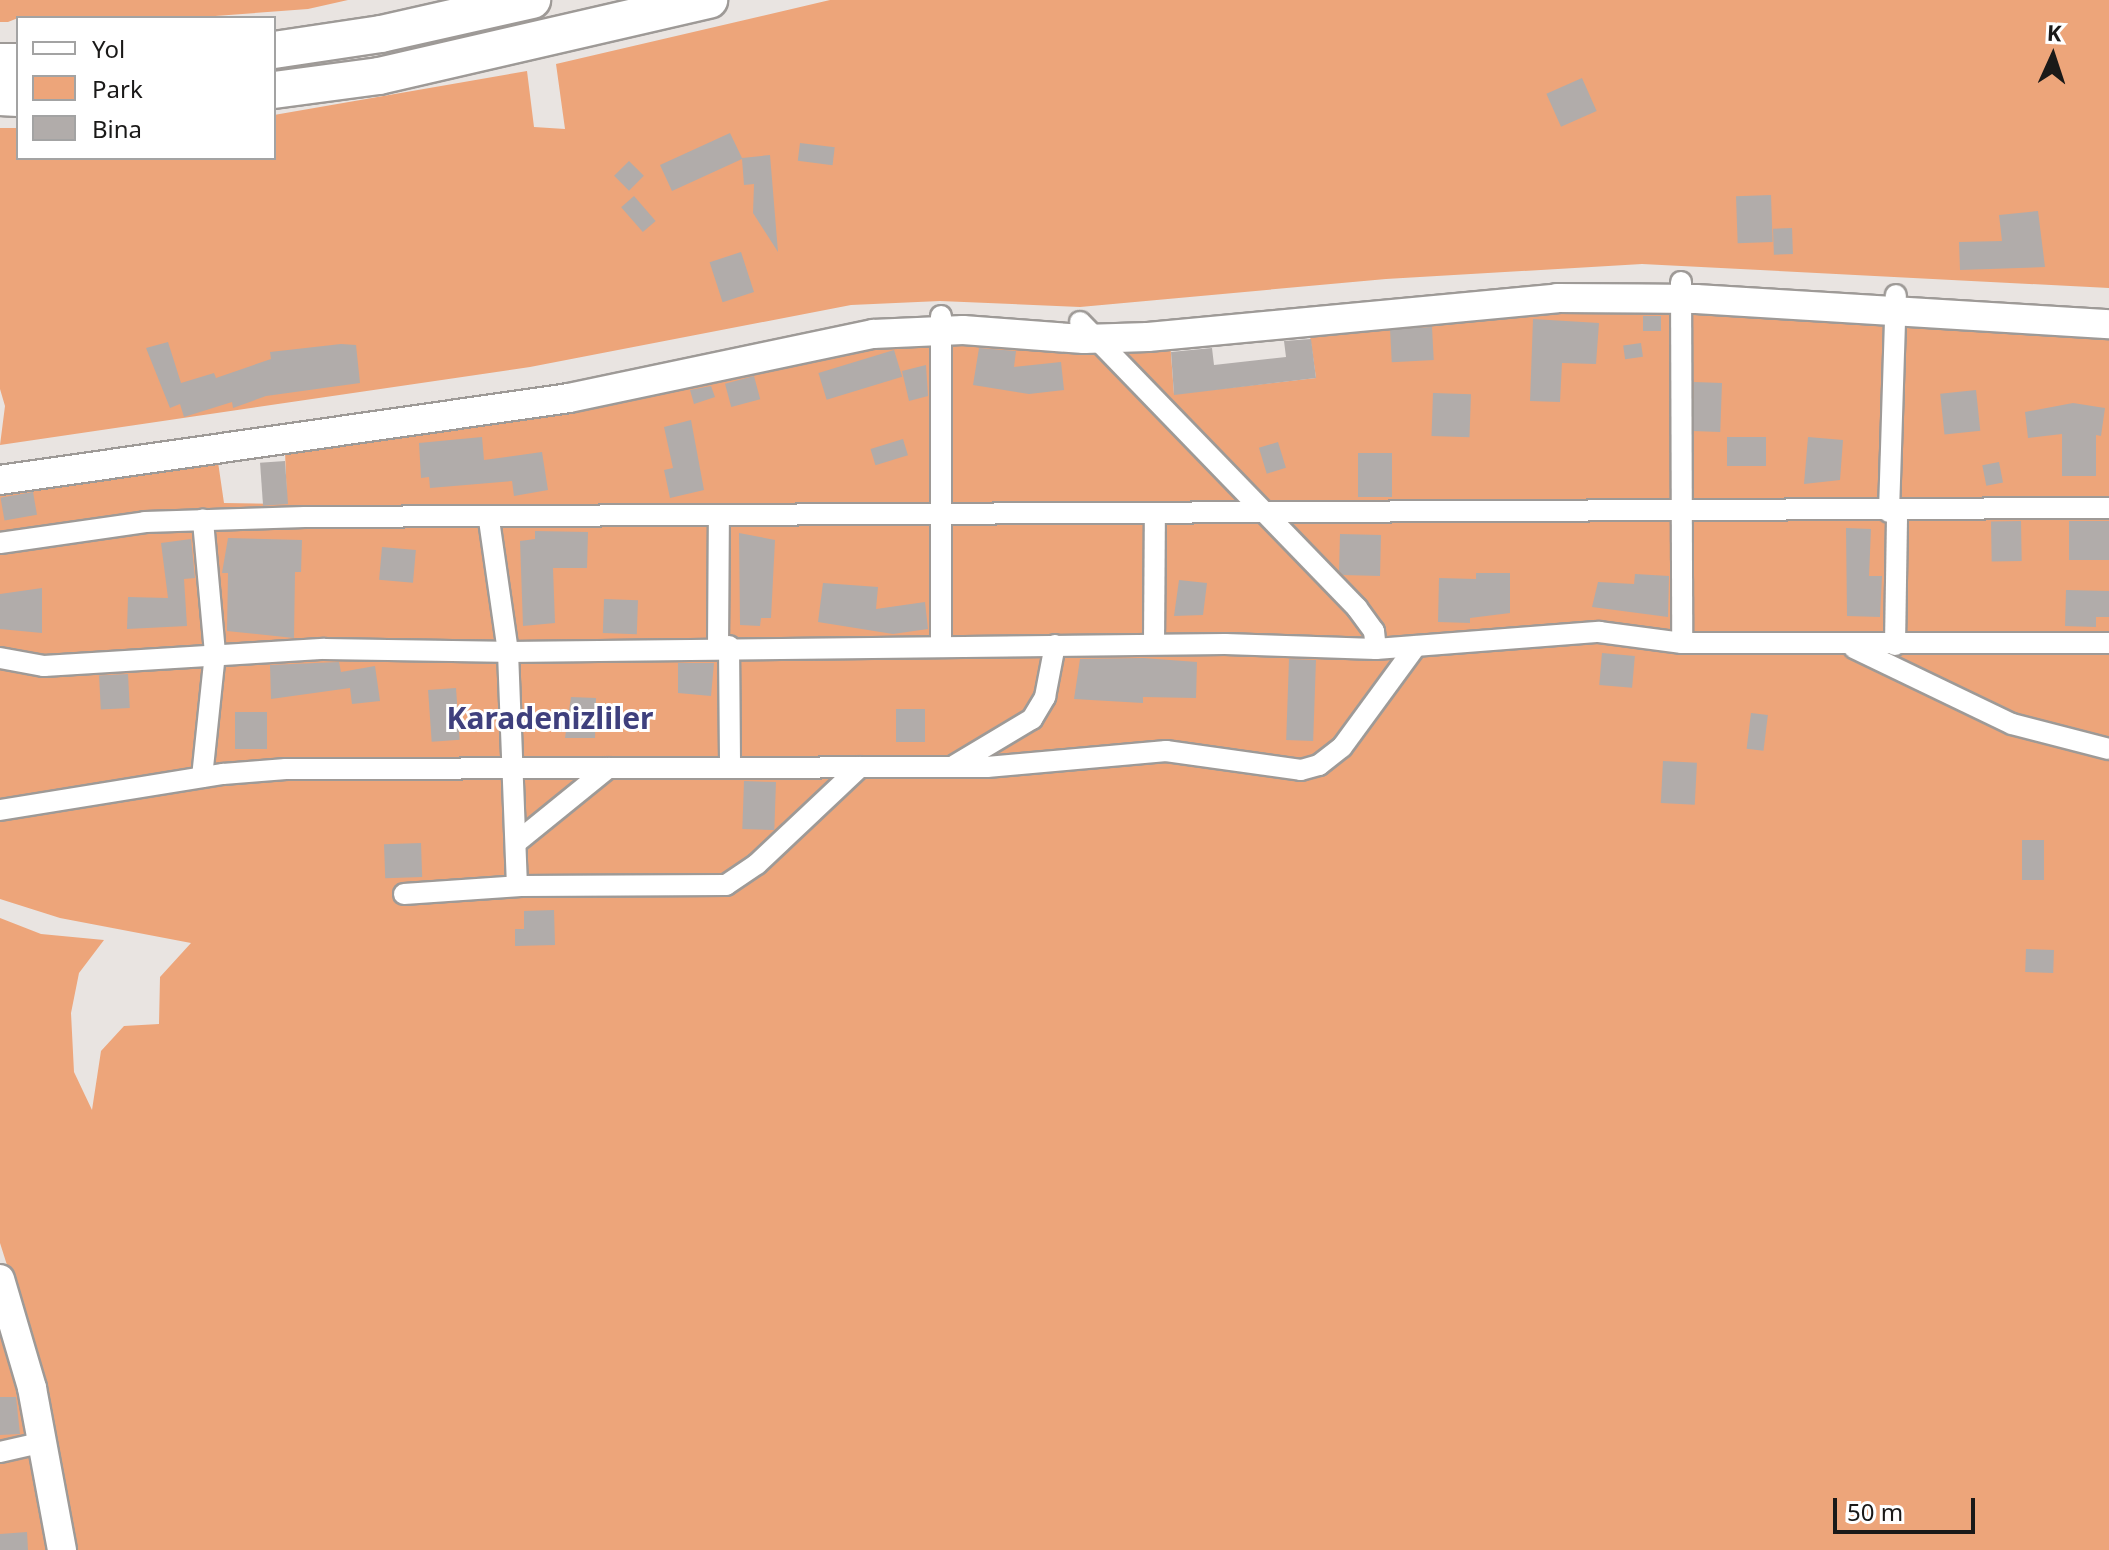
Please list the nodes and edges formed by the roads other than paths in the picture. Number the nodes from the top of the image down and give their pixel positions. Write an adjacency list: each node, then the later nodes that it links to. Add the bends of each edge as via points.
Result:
1 (532, 0): 3 (highway, via 381,34)
2 (709, 0): 4 (highway, via 379,76)
3 (276, 50)
4 (276, 90)
5 (1680, 290): 6 (main road); 10 (main road, via 1551,284); 14 (street)
6 (1896, 303): 7 (main road); 9 (main road); 15 (street)
7 (2109, 307)
8 (941, 323): 10 (main road); 11 (main road, via 824,323 537,387); 12 (main road, via 809,344 569,398); 18 (street)
9 (2109, 324)
10 (1088, 331): 16 (street)
11 (0, 463)
12 (0, 480)
13 (2109, 508): 15 (street)
14 (1678, 512): 15 (street); 16 (street); 23 (street)
15 (1893, 512): 28 (street)
16 (1265, 514): 17 (street); 32 (street, via 1357,608 1374,631)
17 (1155, 515): 18 (street); 25 (street)
18 (942, 516): 19 (street); 29 (street)
19 (719, 518): 21 (street); 31 (street)
20 (203, 520): 21 (street); 22 (street, via 145,522); 34 (street)
21 (489, 520): 33 (street)
22 (0, 543)
23 (1682, 643): 26 (street); 30 (street, via 1599,632)
24 (2109, 643): 28 (street)
25 (1154, 644): 27 (street); 32 (street)
26 (1847, 644): 28 (street); 36 (street, via 2012,724)
27 (1055, 645): 29 (street); 38 (street, via 1045,697 1032,719)
28 (1895, 645)
29 (941, 646): 31 (street)
30 (1416, 646): 32 (street); 38 (street, via 1342,747 1319,765 1301,770 1166,751)
31 (724, 647): 33 (street); 40 (street)
32 (1376, 649)
33 (508, 652): 34 (street); 41 (street)
34 (215, 653): 35 (street, via 44,666); 42 (street)
35 (0, 658)
36 (2109, 749)
37 (860, 767): 38 (street); 40 (street); 45 (street, via 757,864 726,885)
38 (952, 767)
39 (608, 768): 40 (street); 41 (street); 44 (street)
40 (730, 768)
41 (516, 770): 42 (street, via 286,769); 44 (street)
42 (202, 777): 43 (street)
43 (0, 810)
44 (517, 842): 45 (street)
45 (517, 886): 46 (street)
46 (404, 894)
47 (0, 1279): 48 (main road)
48 (44, 1442): 49 (street); 50 (main road)
49 (0, 1452)
50 (62, 1550)

